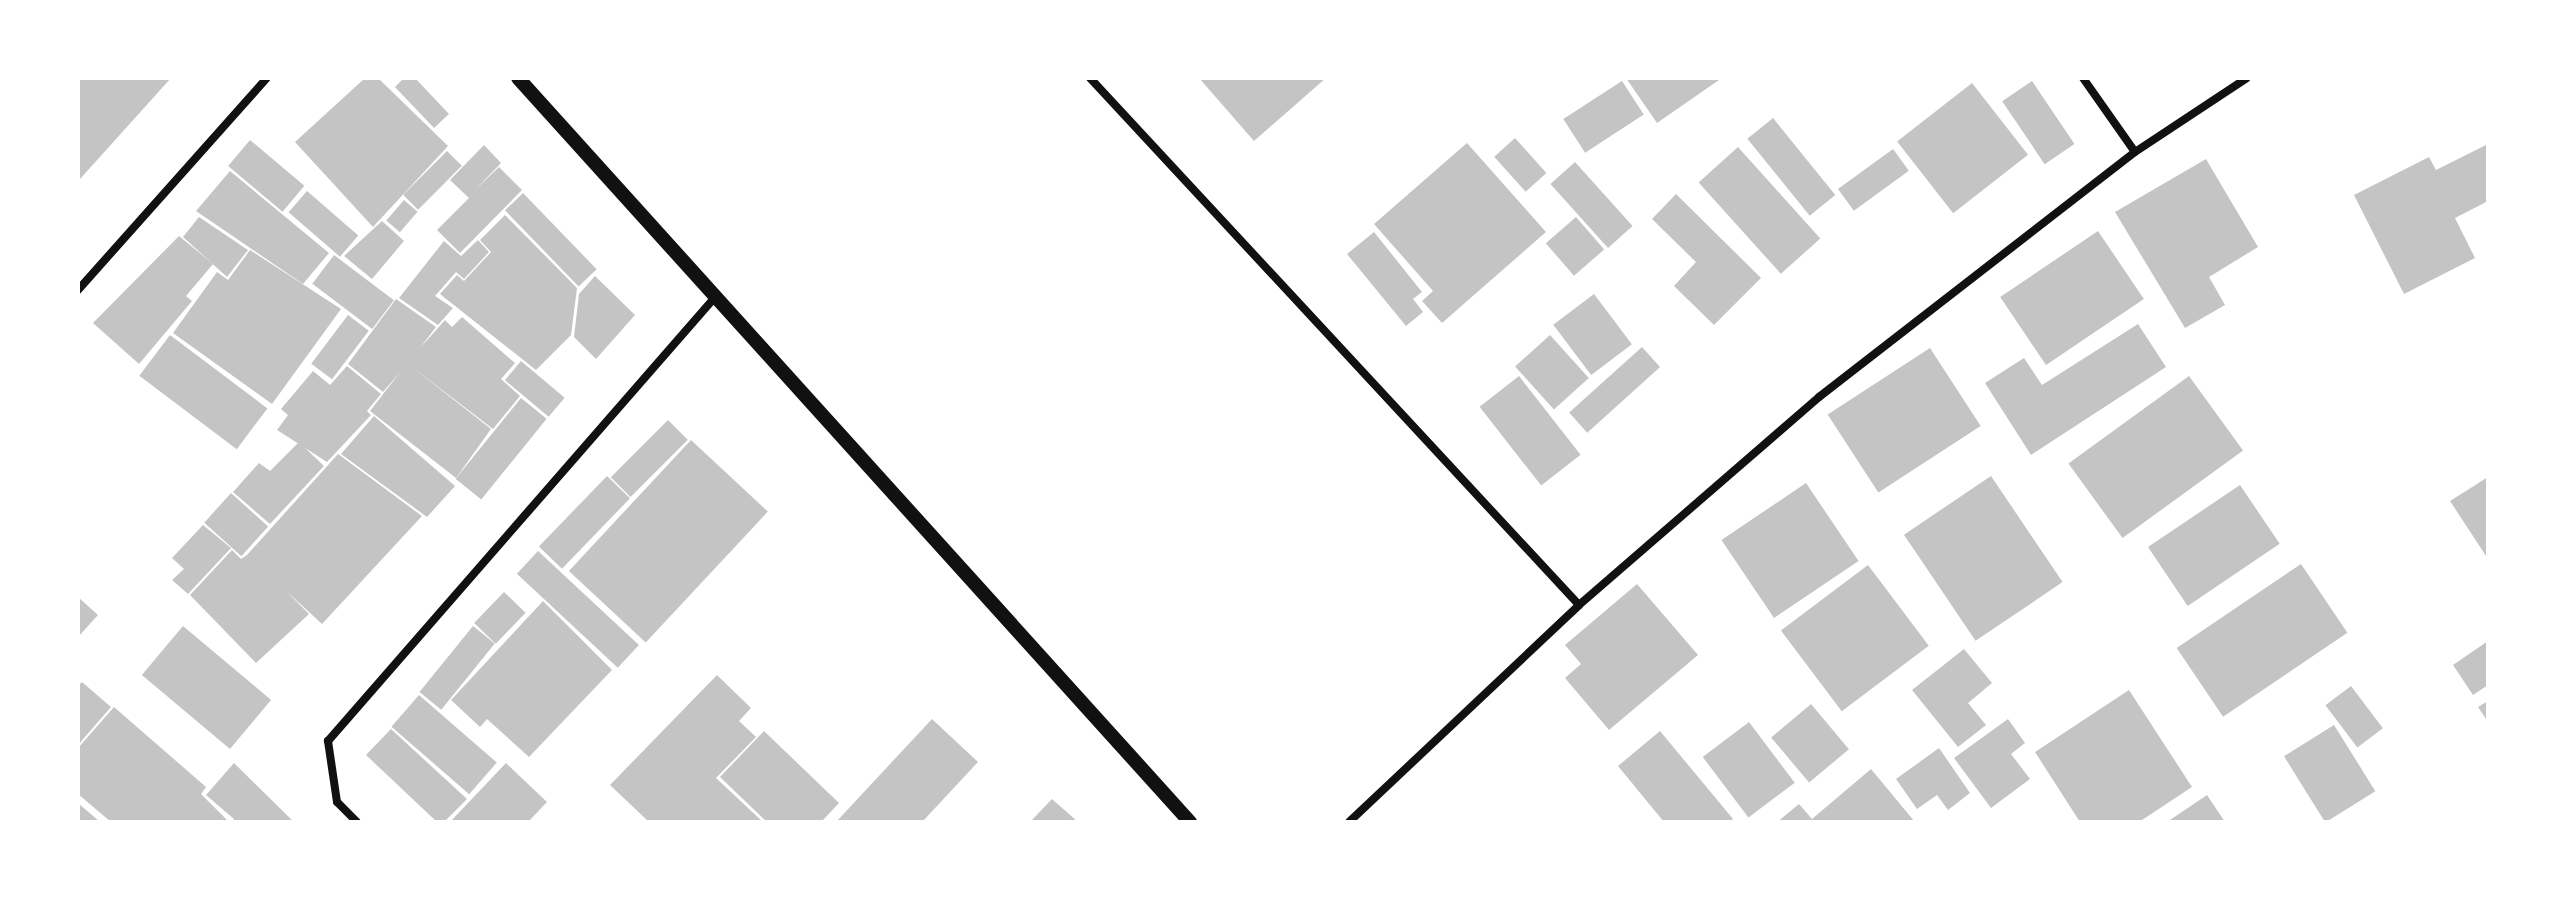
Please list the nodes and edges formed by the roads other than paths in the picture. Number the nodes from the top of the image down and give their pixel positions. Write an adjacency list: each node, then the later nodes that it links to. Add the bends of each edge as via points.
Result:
1 (267, 78): 7 (street)
2 (518, 78): 8 (street)
3 (1090, 78): 9 (street)
4 (2083, 78): 6 (street)
5 (2247, 78): 6 (street)
6 (2135, 152): 9 (street, via 1819,397)
7 (78, 290)
8 (715, 297): 10 (street, via 328,741 337,802); 11 (street)
9 (1579, 605): 12 (street)
10 (357, 822)
11 (1190, 822)
12 (1349, 822)

